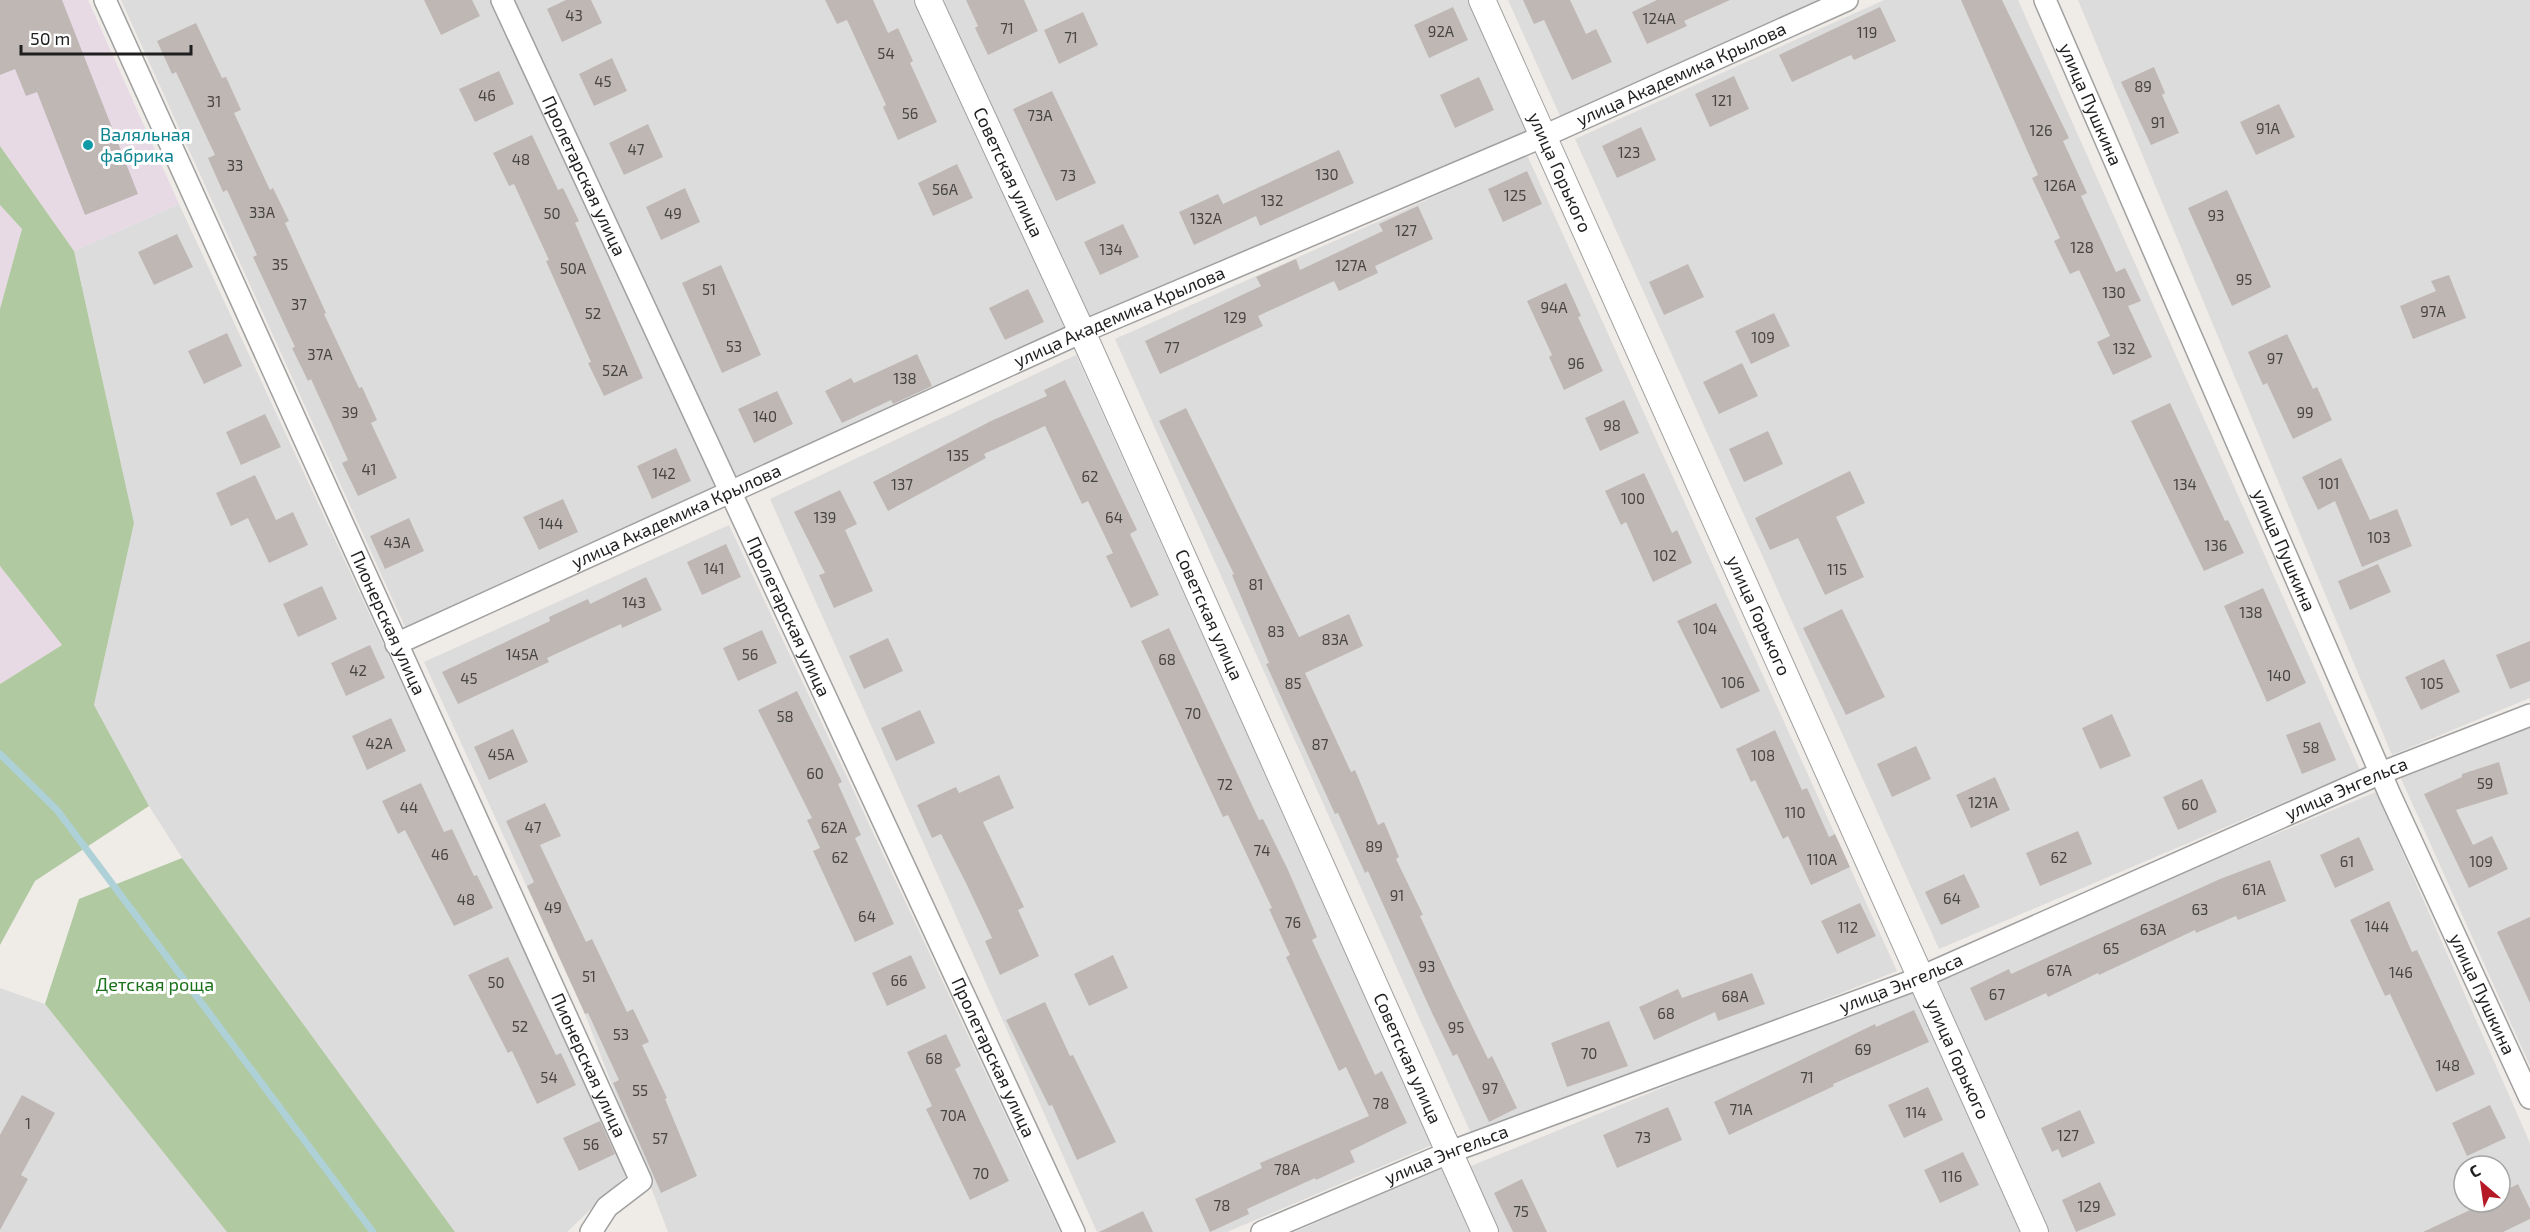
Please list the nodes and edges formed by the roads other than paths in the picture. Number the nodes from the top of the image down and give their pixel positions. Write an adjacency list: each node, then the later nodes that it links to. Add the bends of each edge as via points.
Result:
1 (105, 0): 10 (street, Пионерская улица)
2 (502, 0): 9 (street, Пролетарская улица)
3 (928, 0): 8 (street, Советская улица)
4 (1482, 0): 7 (street, улица Горького)
5 (1847, 0): 7 (street, улица Академика Крылова)
6 (2045, 0): 12 (street, улица Пушкина)
7 (1544, 136): 8 (street, улица Академика Крылова); 13 (street, улица Горького)
8 (1082, 332): 9 (street, улица Академика Крылова); 15 (street, Советская улица)
9 (732, 493): 10 (street, улица Академика Крылова); 17 (street, Пролетарская улица)
10 (396, 644): 16 (street, Пионерская улица, via 641,1181 607,1207)
11 (2530, 714): 12 (street, улица Энгельса)
12 (2380, 773): 13 (street, улица Энгельса); 14 (street, улица Пушкина)
13 (1922, 976): 15 (street, улица Энгельса); 20 (street, улица Горького)
14 (2530, 1098)
15 (1450, 1152): 18 (street, улица Энгельса); 19 (street, Советская улица)
16 (591, 1232)
17 (1074, 1232)
18 (1262, 1232)
19 (1485, 1232)
20 (2035, 1232)

